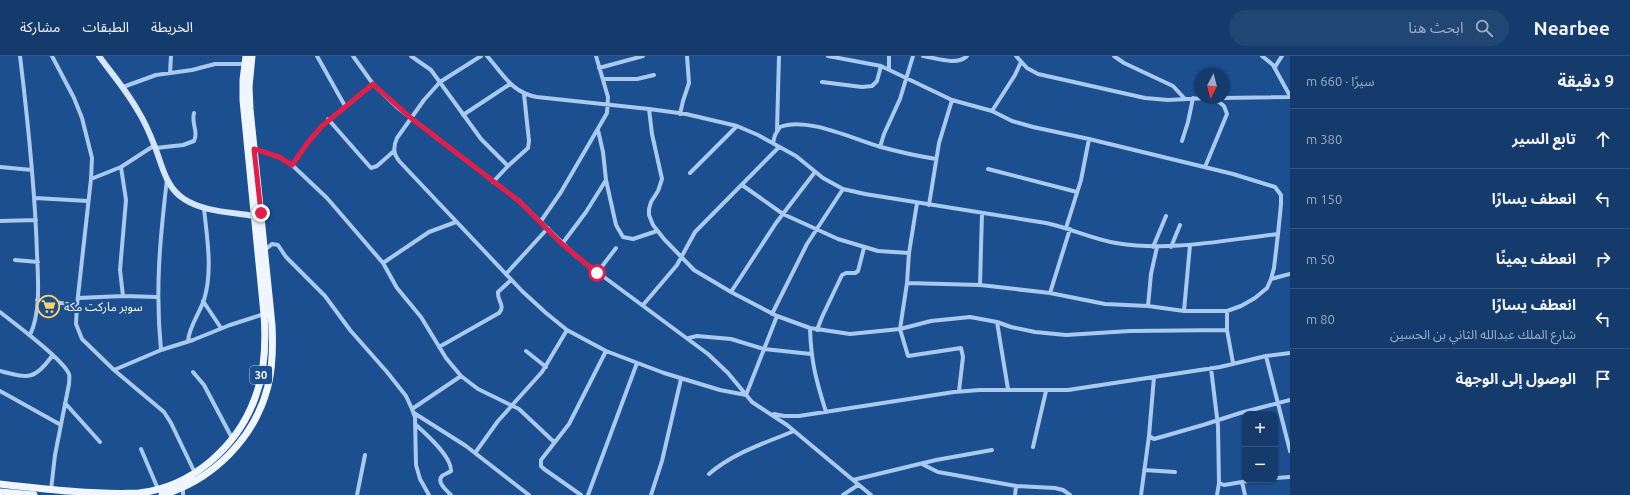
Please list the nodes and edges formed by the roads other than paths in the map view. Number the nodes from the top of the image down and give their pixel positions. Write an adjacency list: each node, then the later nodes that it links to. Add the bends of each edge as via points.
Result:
1 (20, 56): 75 (street)
2 (52, 56): 78 (street, via 82,118 92,158)
3 (99, 56): 39 (street)
4 (171, 56): 31 (street)
5 (246, 56): 26 (main road, 30)
6 (252, 56): 59 (main road, 30)
7 (317, 56): 48 (street)
8 (353, 56): 37 (street)
9 (411, 56): 35 (street, via 431,70)
10 (481, 56): 35 (street)
11 (487, 56): 38 (street)
12 (596, 56): 29 (street)
13 (643, 56): 29 (street)
14 (687, 56): 52 (street, via 690,84)
15 (779, 56): 58 (street)
16 (828, 56): 27 (street)
17 (889, 56): 30 (street)
18 (913, 56): 33 (street)
19 (923, 56): 20 (street, via 954,61)
20 (967, 56)
21 (1016, 56): 25 (street)
22 (1114, 56): 44 (street, via 1124,64 1173,86)
23 (1262, 56): 28 (street)
24 (1282, 56): 28 (street)
25 (1021, 62): 44 (street, via 1038,74 1082,84 1145,98); 50 (street)
26 (244, 64): 31 (street, via 215,64); 59 (main road, 30, via 243,95)
27 (881, 66): 30 (street); 36 (street, via 877,81 872,86)
28 (1275, 67): 41 (street)
29 (599, 68): 34 (street)
30 (889, 69): 33 (street)
31 (170, 73): 39 (street, via 149,77)
32 (654, 74): 34 (street, via 638,79)
33 (906, 78): 45 (street); 65 (street)
34 (603, 79): 47 (street)
35 (440, 82): 53 (street); 54 (street)
36 (822, 82)
37 (373, 84): 48 (street); 54 (street)
38 (510, 84): 40 (street); 53 (street)
39 (123, 87): 63 (street)
40 (524, 94): 47 (street); 70 (street, via 528,148)
41 (1290, 96): 43 (street)
42 (1193, 98): 44 (street); 61 (street)
43 (1230, 98)
44 (1186, 99)
45 (952, 100): 50 (street); 68 (street, via 944,121)
46 (1222, 104): 73 (street, via 1227,114)
47 (609, 105): 49 (street); 57 (street)
48 (345, 106): 55 (street)
49 (649, 108): 52 (street); 102 (street, via 662,179 651,202 649,215)
50 (992, 111): 60 (street, via 1012,121 1033,127)
51 (194, 113): 63 (street, via 194,141 183,145)
52 (680, 114): 56 (street)
53 (463, 115): 70 (street, via 485,144)
54 (411, 118): 67 (street, via 397,138); 81 (street)
55 (328, 119): 67 (street, via 371,168); 69 (street)
56 (737, 126): 62 (street); 77 (street)
57 (598, 130): 80 (street); 96 (street)
58 (777, 130): 62 (street); 65 (street, via 792,124 811,126 829,129)
59 (249, 136): 66 (main road, 30); 92 (main road, 30)
60 (1090, 139): 73 (street); 84 (street, via 1086,164)
61 (1182, 141)
62 (773, 143): 64 (street)
63 (155, 147): 72 (street); 79 (street)
64 (779, 147): 76 (street, via 796,156); 82 (street)
65 (880, 147): 68 (street)
66 (254, 149): 69 (street, via 279,157); 110 (main road, 30)
67 (394, 151): 97 (street, via 396,158)
68 (936, 159): 88 (street)
69 (292, 165): 115 (street, via 327,198)
70 (508, 166): 81 (street)
71 (0, 167): 75 (street)
72 (121, 167): 78 (street); 125 (street, via 126,200 120,270)
73 (1205, 167): 103 (street, via 1275,187 1281,195)
74 (988, 169): 84 (street)
75 (32, 170): 85 (street)
76 (815, 172): 83 (street); 91 (street)
77 (690, 173)
78 (91, 179): 86 (street)
79 (167, 179): 89 (street, via 179,196); 126 (street)
80 (606, 180): 102 (street, via 616,225 623,237 633,239); 104 (street)
81 (494, 182): 96 (street)
82 (742, 185): 91 (street); 112 (street, via 695,232)
83 (843, 189): 87 (street); 101 (street)
84 (1077, 192): 100 (street)
85 (35, 198): 86 (street); 94 (street)
86 (88, 202): 127 (street)
87 (917, 203): 88 (street); 111 (street)
88 (929, 205): 90 (street)
89 (204, 208): 92 (street); 129 (street, via 209,263)
90 (982, 213): 100 (street); 122 (street)
91 (783, 214): 101 (street); 123 (street)
92 (254, 216): 136 (main road, 30)
93 (1166, 216): 106 (street)
94 (36, 220): 95 (street); 114 (street)
95 (0, 221)
96 (541, 221): 99 (street)
97 (456, 222): 115 (street, via 429,232); 117 (street)
98 (1180, 225): 107 (street)
99 (548, 228): 104 (street); 117 (street)
100 (1068, 228): 106 (street, via 1118,243); 124 (street)
101 (816, 229): 109 (street); 137 (street, via 798,260)
102 (657, 231): 112 (street)
103 (1278, 234): 105 (street); 119 (street)
104 (562, 244): 116 (street)
105 (1190, 245): 107 (street); 133 (street)
106 (1155, 247): 107 (street); 132 (street)
107 (1171, 247)
108 (616, 248): 116 (street)
109 (864, 248): 111 (street); 143 (street, via 858,271 842,276)
110 (265, 250): 176 (street, via 272,244 278,245 286,257 325,296 350,330 396,382); 208 (main road, 30, via 272,345 270,376 264,398 241,441 228,456)
111 (909, 253): 121 (street)
112 (682, 258): 123 (street, via 698,272); 131 (street)
113 (15, 260): 114 (street)
114 (38, 262): 128 (street)
115 (383, 263): 148 (street, via 397,288 421,317)
116 (597, 273): 131 (street)
117 (506, 274): 120 (street)
118 (1290, 274): 119 (street)
119 (1271, 279): 134 (street, via 1267,288 1255,298)
120 (511, 280): 142 (street); 148 (street, via 498,292 502,306 499,313)
121 (907, 283): 122 (street); 141 (street)
122 (980, 285): 124 (street)
123 (731, 292): 137 (street)
124 (1050, 293): 132 (street, via 1105,304)
125 (123, 296): 126 (street); 127 (street)
126 (157, 297): 149 (street)
127 (78, 298): 130 (street)
128 (37, 300): 130 (street); 145 (street)
129 (203, 301): 139 (street); 147 (street)
130 (77, 305): 161 (street, via 76,324 80,336)
131 (643, 305): 146 (street)
132 (1148, 306): 133 (street)
133 (1184, 311): 134 (street)
134 (1227, 311): 144 (street)
135 (0, 312): 145 (street)
136 (264, 314): 139 (street); 184 (main road, 30, via 260,382 253,404)
137 (775, 315): 140 (street); 150 (street)
138 (998, 322): 141 (street, via 970,317 953,318); 144 (street, via 1035,332 1066,335 1130,331); 167 (street)
139 (221, 328): 147 (street, via 196,340)
140 (810, 328): 143 (street); 154 (street)
141 (900, 329): 143 (street, via 850,334); 169 (street, via 908,356 960,348 963,358)
142 (567, 330): 152 (street); 159 (street)
143 (818, 330)
144 (1227, 330): 158 (street)
145 (30, 335): 155 (street)
146 (689, 338): 150 (street, via 697,336 731,339); 171 (street, via 728,374)
147 (188, 341): 149 (street)
148 (439, 347): 164 (street)
149 (161, 350): 161 (street)
150 (764, 350): 154 (street); 171 (street)
151 (526, 351): 159 (street)
152 (606, 351): 157 (street); 186 (street, via 569,424)
153 (1290, 353): 156 (street)
154 (811, 354): 177 (street)
155 (52, 356): 162 (street, via 43,369 34,375 22,376); 173 (street, via 69,374)
156 (1266, 356): 158 (street); 174 (street)
157 (637, 363): 166 (street); 219 (street)
158 (1233, 364): 160 (street)
159 (546, 367): 175 (street)
160 (1210, 368): 165 (street); 179 (street)
161 (114, 370): 196 (street, via 164,412)
162 (0, 371)
163 (193, 372): 184 (street, via 204,385)
164 (461, 376): 175 (street, via 478,389); 176 (street)
165 (1154, 377): 170 (street); 183 (street)
166 (681, 379): 171 (street); 220 (street, via 662,461)
167 (1008, 389): 169 (street); 170 (street)
168 (0, 391): 181 (street)
169 (959, 391): 177 (street)
170 (1046, 391): 187 (street)
171 (746, 395): 178 (street)
172 (1290, 400): 174 (street)
173 (65, 403): 181 (street); 185 (street)
174 (1278, 403): 179 (street); 190 (street)
175 (512, 405): 186 (street); 191 (street)
176 (413, 411): 180 (street); 191 (street)
177 (826, 412): 178 (street, via 799,416)
178 (772, 413): 182 (street)
179 (1217, 419): 183 (street, via 1162,438 1154,439); 202 (street)
180 (415, 424): 215 (street, via 416,465); 216 (street, via 434,442 450,464 451,471 440,480)
181 (61, 425): 207 (street)
182 (794, 431): 197 (street, via 730,459); 200 (street)
183 (1149, 436): 194 (street)
184 (232, 438): 196 (main road, 30)
185 (100, 442)
186 (554, 442): 218 (street, via 542,458 541,466)
187 (1033, 447)
188 (141, 449): 210 (street)
189 (992, 450): 193 (street)
190 (1290, 451)
191 (475, 452): 217 (street)
192 (365, 455): 214 (street)
193 (922, 464): 200 (street); 206 (street, via 938,472)
194 (1144, 470): 195 (street); 225 (street)
195 (1175, 472)
196 (195, 473): 210 (main road, 30)
197 (709, 474)
198 (1290, 477): 199 (street)
199 (1278, 478)
200 (853, 480): 205 (street)
201 (1242, 482): 202 (street, via 1224,485)
202 (1219, 483): 226 (street)
203 (1242, 483): 227 (street)
204 (0, 484): 207 (main road, 30)
205 (858, 485): 221 (street); 222 (street)
206 (1016, 486): 223 (street); 224 (street, via 1055,488)
207 (51, 490): 212 (main road, 30)
208 (183, 491): 210 (main road, 30)
209 (0, 492): 211 (main road)
210 (160, 492): 212 (main road, 30)
211 (22, 494): 213 (main road)
212 (81, 494)
213 (34, 495)
214 (357, 495)
215 (429, 495)
216 (451, 495)
217 (529, 495)
218 (581, 495)
219 (588, 495)
220 (651, 495)
221 (843, 495)
222 (871, 495)
223 (1015, 495)
224 (1070, 495)
225 (1141, 495)
226 (1217, 495)
227 (1245, 495)

